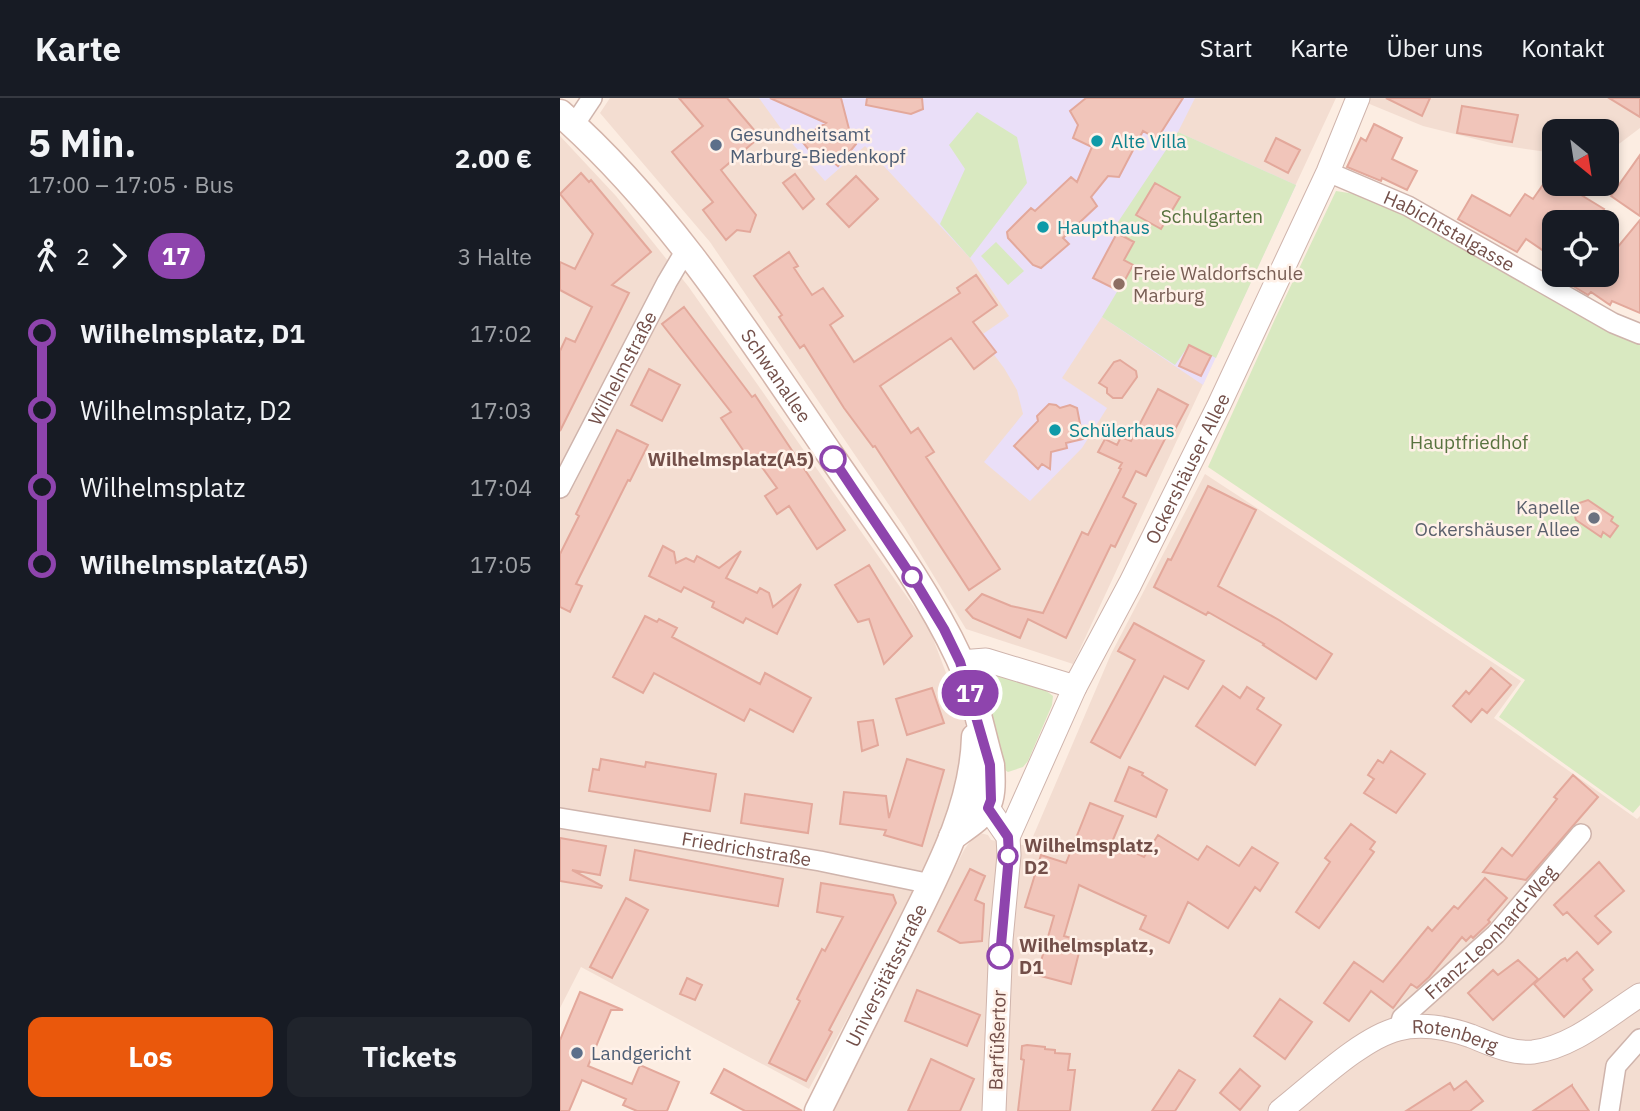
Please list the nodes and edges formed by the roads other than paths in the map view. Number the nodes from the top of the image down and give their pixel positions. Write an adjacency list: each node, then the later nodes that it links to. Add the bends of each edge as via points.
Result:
1 (592, 98): 3 (street)
2 (1358, 98): 4 (street, Ockershäuser Allee)
3 (567, 119): 5 (main road, Schwanallee, via 604,154)
4 (1328, 172): 6 (street, Habichtstalgasse, via 1408,206); 9 (street, Ockershäuser Allee, via 1219,405)
5 (679, 242): 7 (street, Wilhelmstraße, via 667,282); 8 (main road, Schwanallee, via 860,498 934,612)
6 (1640, 334)
7 (560, 488)
8 (960, 662): 9 (street, via 986,660); 11 (main road, Schwanallee, via 990,765)
9 (1075, 687): 10 (street, Ockershäuser Allee)
10 (1037, 769): 11 (street, via 1015,785); 14 (street, Ockershäuser Allee)
11 (982, 798): 14 (street); 15 (main road, Universitätsstraße, via 952,837)
12 (560, 818): 15 (street, Friedrichstraße)
13 (1581, 834): 17 (street, Franz-Leonhard-Weg, via 1496,934 1402,1017)
14 (1008, 837): 20 (street, Barfüßertor)
15 (931, 884): 19 (main road, Universitätsstraße)
16 (1640, 995): 17 (street, Rotenberg, via 1570,1041 1530,1052 1429,1026)
17 (1399, 1029): 21 (street, Rotenberg, via 1358,1050)
18 (1640, 1040): 22 (street, via 1616,1066)
19 (818, 1111)
20 (994, 1111)
21 (1280, 1111)
22 (1609, 1111)

